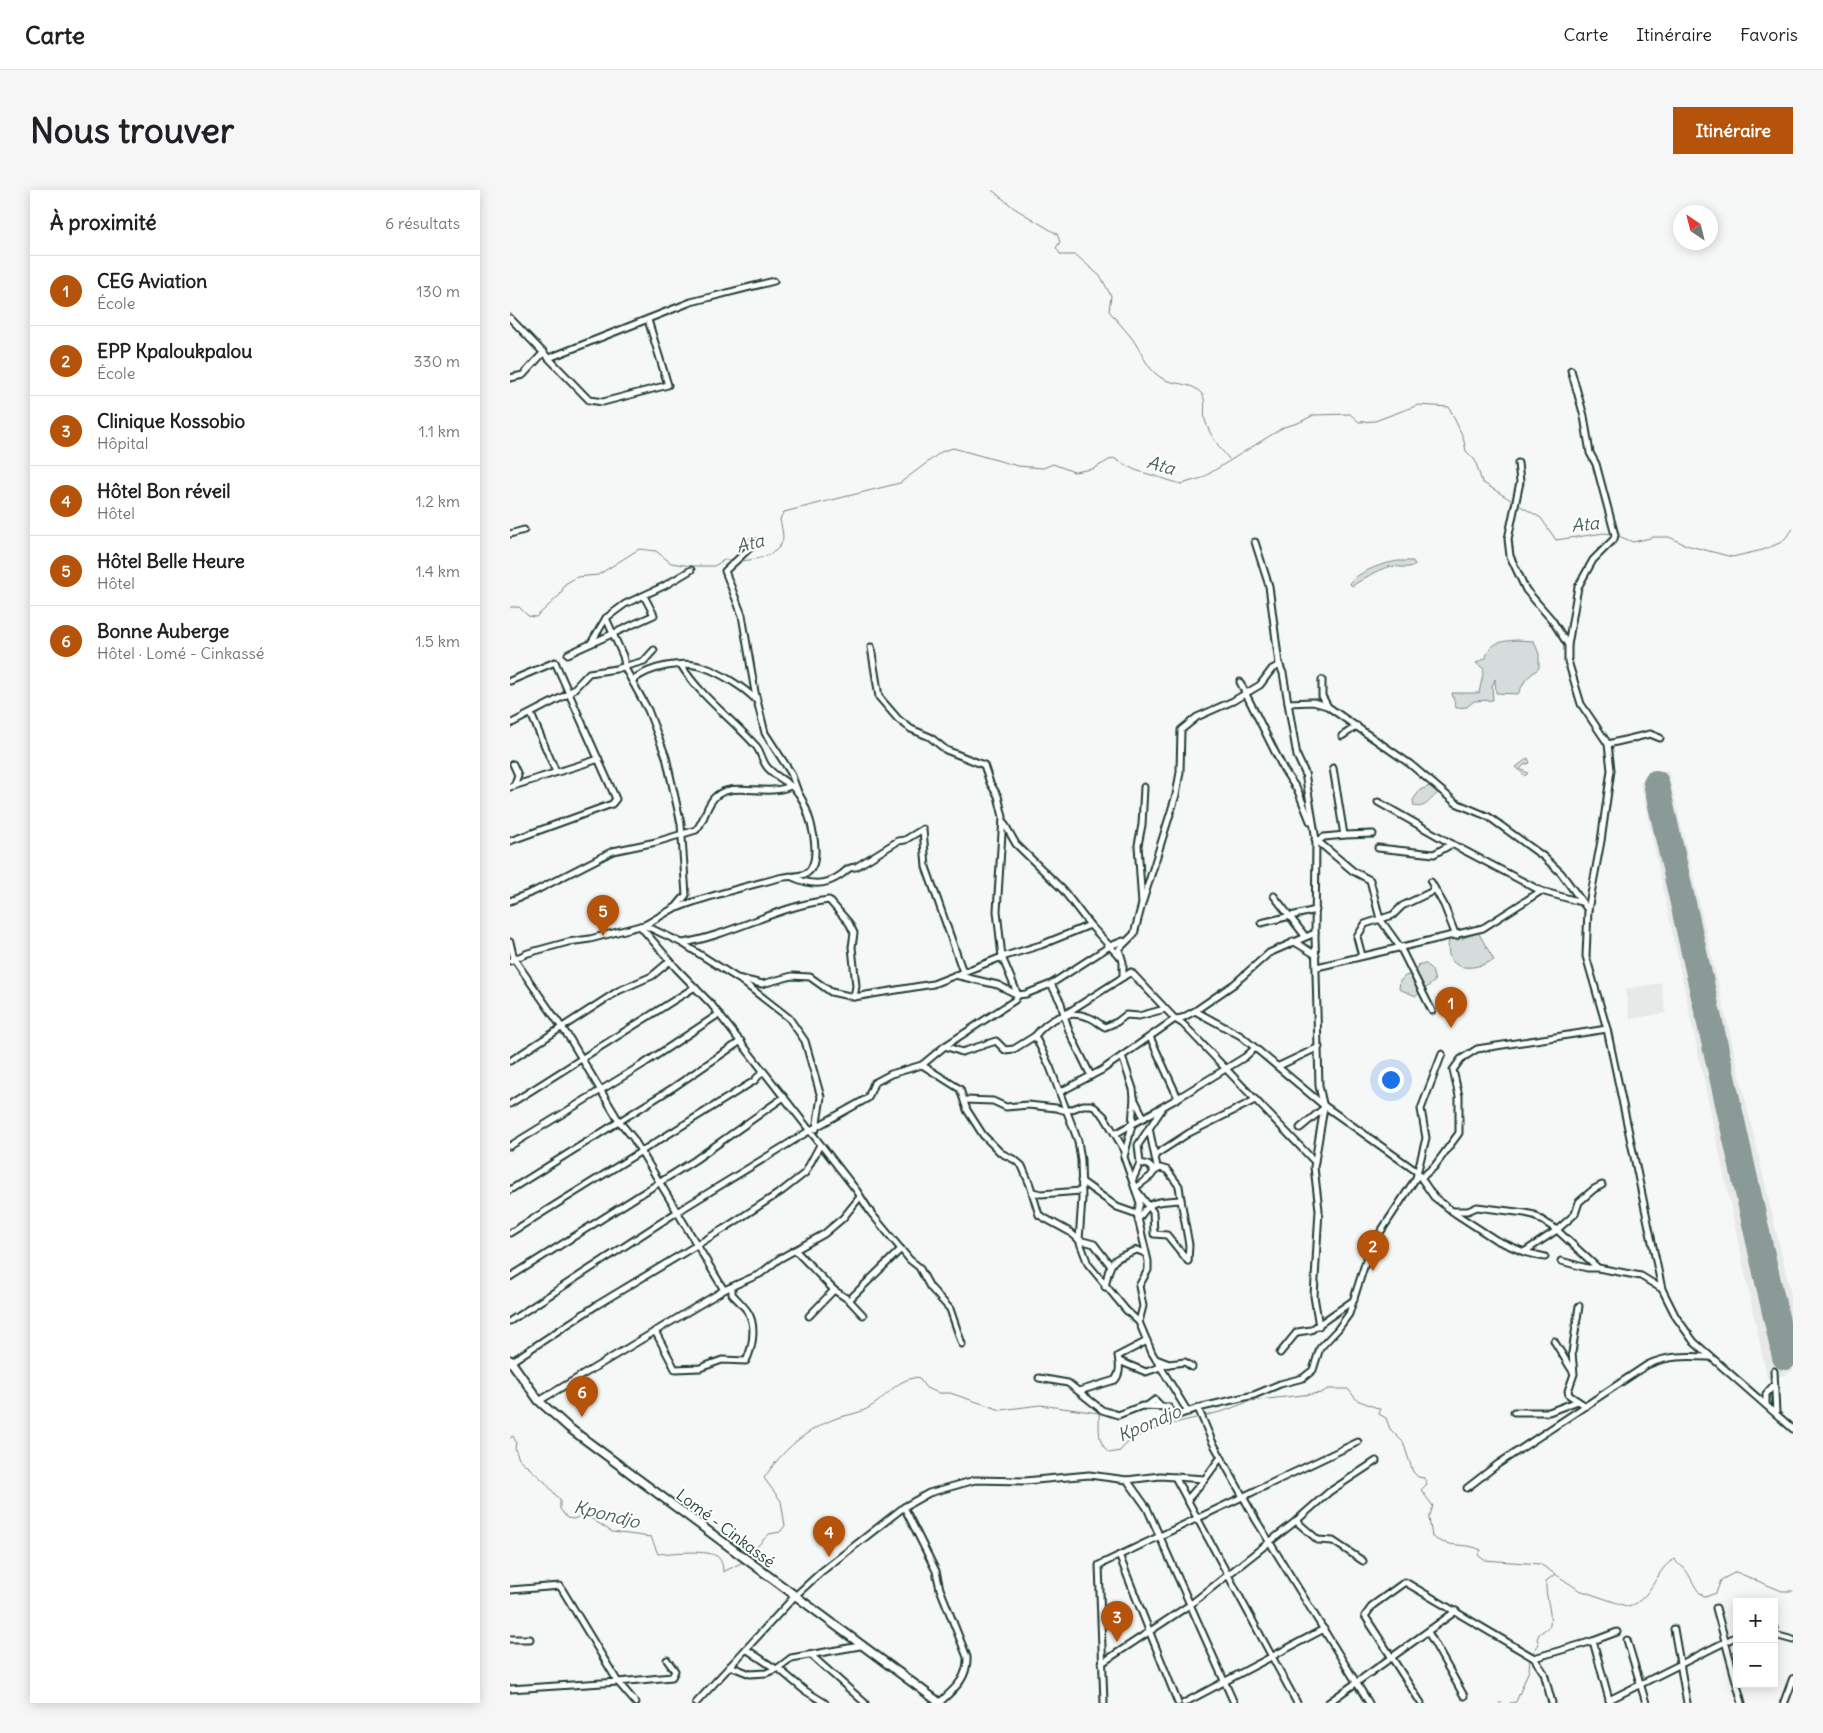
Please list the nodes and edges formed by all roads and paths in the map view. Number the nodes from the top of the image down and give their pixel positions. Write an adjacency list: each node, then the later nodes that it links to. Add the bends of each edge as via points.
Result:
1 (774, 281): 3 (street, via 691,302)
2 (510, 318): 4 (street)
3 (648, 320): 5 (street); 5 (street, via 668,385 603,402 588,400)
4 (544, 352): 5 (street); 7 (street, via 523,375)
5 (549, 358)
6 (1571, 370): 18 (street, via 1590,453 1596,464 1615,535 1584,572 1578,587)
7 (510, 378)
8 (1518, 463): 18 (street, via 1520,482 1508,539 1510,556 1526,590)
9 (524, 530): 10 (street)
10 (510, 534)
11 (753, 541): 31 (street, via 752,546 725,571 742,615)
12 (1255, 542): 23 (street, via 1269,586)
13 (691, 570): 14 (street)
14 (644, 596): 15 (street, via 625,604); 16 (street, via 654,615)
15 (606, 618): 16 (street); 17 (street)
16 (614, 634): 17 (street); 24 (street)
17 (591, 643): 21 (street)
18 (1568, 645): 39 (street, via 1568,661 1581,704)
19 (871, 648): 49 (street, via 880,697 910,730 930,738 946,750 984,765 998,796)
20 (654, 650): 24 (street, via 644,661)
21 (568, 654)
22 (681, 665): 25 (street, via 652,668); 31 (street, via 703,666); 44 (street, via 705,696 757,748 768,768)
23 (1280, 665): 30 (street); 32 (street)
24 (626, 666): 25 (street); 29 (street, via 589,673)
25 (633, 680): 51 (street, via 666,757 674,785)
26 (1322, 680): 33 (street, via 1322,696)
27 (510, 681): 29 (street, via 556,662)
28 (1240, 682): 30 (street)
29 (570, 693): 34 (street); 40 (street)
30 (1246, 693): 54 (street, via 1306,807); 64 (street, via 1190,722 1181,730 1181,769 1176,795)
31 (758, 701): 47 (street, via 768,740 791,773)
32 (1288, 703): 33 (street, via 1313,702); 54 (street, via 1297,756 1305,773)
33 (1327, 706): 36 (street)
34 (531, 714): 35 (street); 43 (street)
35 (510, 724)
36 (1357, 726): 37 (street); 63 (street, via 1410,764 1456,803 1489,817 1544,857 1561,873)
37 (1342, 736)
38 (1660, 738): 39 (street, via 1650,734)
39 (1608, 744): 66 (street, via 1611,770 1602,841)
40 (599, 759): 43 (street); 53 (street, via 616,796 614,803)
41 (513, 764): 45 (street, via 518,774)
42 (1333, 768): 52 (street)
43 (556, 772): 45 (street)
44 (790, 786): 47 (street); 51 (street, via 771,791 733,790 718,794 698,828)
45 (512, 787)
46 (1144, 787): 64 (street, via 1138,845)
47 (798, 792): 57 (street, via 813,832 815,855 806,874)
48 (1378, 802): 55 (street)
49 (1004, 823): 72 (street, via 1016,844 1063,890); 84 (street, via 997,911)
50 (1373, 834): 52 (street)
51 (681, 835): 62 (street, via 613,852); 67 (street, via 687,892 679,905)
52 (1344, 835): 54 (street)
53 (510, 841)
54 (1316, 841): 65 (street); 69 (street, via 1352,872 1370,880)
55 (1452, 844): 56 (street, via 1434,854); 60 (street)
56 (1378, 848)
57 (789, 876): 67 (street, via 714,894); 89 (street, via 809,884 830,881 923,829 926,867)
58 (1431, 882): 59 (street)
59 (1434, 888): 69 (street, via 1402,906 1393,915); 75 (street)
60 (1541, 891): 63 (street); 75 (street, via 1483,928)
61 (1274, 896): 68 (street)
62 (510, 901)
63 (1582, 902): 66 (street)
64 (1142, 904): 76 (street)
65 (1316, 910): 68 (street); 73 (street)
66 (1588, 910): 105 (street, via 1586,956)
67 (665, 913): 71 (street)
68 (1289, 916): 70 (street); 74 (street)
69 (1380, 919): 81 (street); 83 (street, via 1365,924 1359,930 1357,937)
70 (1261, 923)
71 (642, 925): 79 (street); 85 (street, via 568,942); 86 (street)
72 (1090, 925): 80 (street); 84 (street)
73 (1315, 933): 74 (street); 82 (street)
74 (1304, 936): 77 (street)
75 (1456, 936): 81 (street)
76 (1130, 938): 80 (street); 87 (street, via 1119,949)
77 (1294, 941): 82 (street); 99 (street, via 1269,953 1234,984)
78 (510, 942): 85 (street)
79 (682, 943): 93 (street); 97 (street, via 703,940 829,900 854,933)
80 (1110, 946): 87 (street); 94 (street)
81 (1400, 947): 83 (street); 100 (street)
82 (1316, 955): 88 (street)
83 (1362, 956): 88 (street)
84 (1002, 957): 89 (street); 96 (street)
85 (512, 960): 104 (street)
86 (670, 961): 95 (street); 104 (street, via 645,980 618,991)
87 (1123, 962): 90 (street); 92 (street)
88 (1317, 968): 111 (street)
89 (963, 972): 91 (street)
90 (1131, 972): 92 (street); 98 (street)
91 (955, 976): 96 (street, via 998,985); 97 (street, via 913,989)
92 (1123, 977): 102 (street)
93 (737, 978): 97 (street, via 762,984 792,976 810,977 831,992); 137 (street, via 789,1018 805,1041 821,1097)
94 (1051, 984): 96 (street); 102 (street)
95 (695, 988): 101 (street); 114 (street)
96 (1018, 995): 109 (street)
97 (854, 997)
98 (1165, 1009): 102 (street, via 1139,1016 1126,1015 1105,1027 1090,1017); 103 (street)
99 (1195, 1011): 103 (street); 110 (street, via 1233,1030)
100 (1432, 1011)
101 (719, 1014): 108 (street); 121 (street)
102 (1064, 1015): 106 (street); 120 (street)
103 (1174, 1019): 107 (street); 118 (street, via 1183,1024)
104 (561, 1027): 114 (street); 115 (street)
105 (1607, 1029): 149 (street, via 1477,1049 1466,1054 1453,1070 1458,1096 1458,1133 1434,1167); 179 (street)
106 (1035, 1036): 109 (street, via 1014,1049 1005,1050 996,1041 962,1052); 122 (street)
107 (1150, 1037): 113 (street); 125 (street)
108 (741, 1042): 119 (street); 133 (street)
109 (945, 1046): 116 (street)
110 (1255, 1048): 117 (street); 118 (street)
111 (1319, 1048): 117 (street); 129 (street, via 1319,1086)
112 (1442, 1054): 148 (street, via 1421,1108 1426,1138)
113 (1122, 1056): 120 (street); 123 (street)
114 (581, 1057): 121 (street); 128 (street)
115 (510, 1060)
116 (922, 1065): 126 (street, via 960,1089); 137 (street, via 882,1078 874,1083 868,1098)
117 (1279, 1066): 129 (street)
118 (1226, 1069): 125 (street); 127 (street)
119 (763, 1072): 124 (street); 143 (street, via 754,1081)
120 (1091, 1076): 122 (street)
121 (599, 1091): 133 (street); 141 (street)
122 (1060, 1092): 131 (street)
123 (1134, 1097): 132 (street); 134 (street)
124 (784, 1098): 138 (street); 152 (street)
125 (1178, 1098): 130 (street)
126 (965, 1100): 131 (street, via 993,1101 1006,1107 1015,1105); 157 (street, via 967,1110 983,1135 1001,1153 1022,1166)
127 (1255, 1100): 144 (street, via 1189,1133); 145 (street)
128 (510, 1104)
129 (1323, 1106): 136 (street); 145 (street); 148 (street)
130 (1162, 1108): 132 (street); 135 (street)
131 (1067, 1111): 139 (street, via 1092,1105 1104,1116); 151 (street, via 1080,1151)
132 (1144, 1118): 134 (street)
133 (618, 1121): 143 (street, via 633,1138); 155 (street)
134 (1132, 1125): 139 (street); 142 (street)
135 (1149, 1128): 144 (street); 146 (street, via 1138,1145)
136 (1300, 1128)
137 (816, 1129): 138 (street)
138 (809, 1131): 140 (street); 162 (street)
139 (1115, 1134): 142 (street)
140 (820, 1145): 158 (street); 167 (street, via 809,1168 798,1179)
141 (510, 1146)
142 (1125, 1150): 150 (street, via 1124,1157)
143 (640, 1153): 152 (street); 165 (street)
144 (1155, 1155): 147 (street)
145 (1315, 1162): 189 (street, via 1319,1210 1314,1296)
146 (1140, 1163): 147 (street); 150 (street)
147 (1155, 1171): 154 (street); 159 (street, via 1160,1168 1167,1170 1179,1186)
148 (1416, 1171): 149 (street); 182 (street, via 1411,1187 1370,1248)
149 (1422, 1177): 161 (street, via 1434,1197)
150 (1132, 1180): 154 (street)
151 (1081, 1181): 156 (street); 163 (street)
152 (658, 1182): 162 (street); 176 (street)
153 (1602, 1185): 164 (street, via 1579,1202 1575,1214)
154 (1135, 1188): 160 (street); 163 (street, via 1140,1204)
155 (510, 1190)
156 (1080, 1191): 157 (street); 166 (street)
157 (1032, 1192): 166 (street, via 1039,1215)
158 (860, 1197): 168 (street); 169 (street, via 824,1234)
159 (1181, 1200): 160 (street); 160 (street, via 1189,1245 1188,1261 1168,1235 1154,1234 1153,1212)
160 (1148, 1205): 163 (street)
161 (1452, 1211): 164 (street, via 1468,1211 1477,1207 1525,1213); 170 (street, via 1496,1240)
162 (677, 1212): 167 (street); 187 (street)
163 (1137, 1217): 171 (street)
164 (1557, 1230): 170 (street); 175 (street)
165 (510, 1233)
166 (1080, 1240): 174 (street, via 1094,1244); 178 (street, via 1088,1264)
167 (697, 1245): 180 (street); 197 (street, via 596,1305)
168 (901, 1249): 183 (street); 193 (street, via 919,1267 930,1287 950,1309)
169 (795, 1250): 177 (street, via 760,1274); 181 (street)
170 (1524, 1252): 172 (street)
171 (1145, 1253): 174 (street, via 1137,1250 1115,1258); 188 (street, via 1148,1270 1139,1286 1143,1306)
172 (1545, 1257)
173 (1561, 1260): 175 (street)
174 (1110, 1264): 178 (street)
175 (1598, 1268): 179 (street, via 1641,1276)
176 (510, 1277)
177 (732, 1287): 180 (street); 190 (street, via 732,1294 748,1311 752,1323 751,1347 746,1360 722,1360 700,1368 675,1369)
178 (1106, 1287): 188 (street)
179 (1662, 1289): 195 (street, via 1676,1317)
180 (724, 1290): 190 (street)
181 (834, 1290): 183 (street); 186 (street)
182 (1354, 1299): 189 (street); 211 (street, via 1344,1322 1320,1348 1313,1370 1303,1378)
183 (850, 1300): 185 (street)
184 (1579, 1306): 203 (street, via 1572,1353)
185 (864, 1315)
186 (809, 1316)
187 (510, 1321)
188 (1139, 1322): 191 (street)
189 (1319, 1326): 194 (street, via 1297,1332)
190 (655, 1331): 207 (street)
191 (1147, 1341): 196 (street); 198 (street, via 1118,1356)
192 (1554, 1341): 203 (street)
193 (962, 1344)
194 (1280, 1353)
195 (1709, 1356): 209 (street); 210 (street, via 1659,1359)
196 (1155, 1358): 199 (street); 201 (street)
197 (511, 1361): 207 (highway, Lomé - Cinkassé)
198 (1119, 1361): 201 (street, via 1146,1372); 206 (street, via 1115,1380)
199 (1169, 1364): 200 (street, via 1185,1362); 201 (street)
200 (1192, 1367)
201 (1162, 1368): 212 (street)
202 (1774, 1371): 205 (street)
203 (1574, 1374): 208 (street, via 1568,1391)
204 (1039, 1378): 206 (street, via 1068,1383)
205 (1773, 1386): 209 (street, via 1766,1394); 214 (street)
206 (1079, 1391): 212 (street, via 1102,1410 1118,1415 1146,1406 1168,1407 1176,1416)
207 (539, 1401): 234 (highway, Lomé - Cinkassé, via 568,1427)
208 (1578, 1401): 210 (street); 213 (street, via 1549,1412)
209 (1766, 1405): 214 (street)
210 (1586, 1406): 222 (street)
211 (1198, 1410): 212 (street); 217 (street)
212 (1188, 1412)
213 (1514, 1412)
214 (1776, 1413): 215 (street)
215 (1793, 1429)
216 (1358, 1442): 223 (street)
217 (1221, 1457): 220 (street); 223 (street)
218 (1376, 1461): 227 (street, via 1329,1492)
219 (1175, 1477): 220 (street); 221 (street); 224 (street)
220 (1205, 1479): 224 (street)
221 (1127, 1480): 225 (street, via 1089,1475 1025,1481 975,1480 940,1488); 228 (street, via 1147,1508)
222 (1467, 1488)
223 (1245, 1497): 226 (street); 229 (street)
224 (1187, 1500): 226 (street)
225 (904, 1507): 234 (street, via 829,1565); 274 (street, via 936,1571 967,1657 962,1681)
226 (1197, 1519): 228 (street); 232 (street)
227 (1296, 1521): 229 (street); 231 (street, via 1318,1540 1333,1541)
228 (1159, 1535): 230 (street); 235 (street)
229 (1269, 1541): 232 (street); 238 (street)
230 (1119, 1555): 240 (street); 258 (street, via 1099,1565)
231 (1363, 1561)
232 (1228, 1576): 235 (street); 254 (street)
233 (510, 1590): 263 (street, via 560,1586)
234 (795, 1596): 251 (highway, Lomé - Cinkassé); 252 (street)
235 (1190, 1604): 240 (street); 264 (street)
236 (1716, 1608): 250 (street)
237 (1456, 1611): 241 (street); 255 (street); 256 (street, via 1405,1582 1372,1605 1365,1616)
238 (1324, 1629): 254 (street); 265 (street)
239 (1674, 1629): 259 (street)
240 (1152, 1632): 258 (street); 276 (street)
241 (1428, 1632): 256 (street); 268 (street)
242 (1617, 1632): 249 (street)
243 (1778, 1636): 248 (street)
244 (1733, 1638): 250 (street)
245 (510, 1639): 246 (street)
246 (530, 1639)
247 (1627, 1640): 266 (street)
248 (1793, 1640)
249 (1593, 1641): 255 (street); 269 (street)
250 (1724, 1643): 259 (street); 286 (street)
251 (860, 1646): 253 (street); 274 (highway, Lomé - Cinkassé)
252 (746, 1649): 260 (street); 261 (street)
253 (812, 1655): 261 (street, via 791,1658); 273 (street)
254 (1271, 1657): 264 (street); 279 (street)
255 (1533, 1657): 283 (street, via 1544,1673)
256 (1391, 1658): 265 (street); 282 (street)
257 (667, 1660): 263 (street, via 675,1671 672,1677)
258 (1102, 1663): 275 (street)
259 (1681, 1664): 266 (street); 285 (street)
260 (730, 1666): 261 (street, via 750,1674); 271 (street)
261 (777, 1668): 272 (street)
262 (1793, 1678): 287 (main road)
263 (618, 1682): 267 (street); 270 (street)
264 (1225, 1683): 277 (street); 278 (street)
265 (1355, 1684): 280 (street); 281 (street)
266 (1641, 1685): 269 (street); 284 (street)
267 (510, 1689)
268 (1464, 1696)
269 (1610, 1701)
270 (636, 1703)
271 (696, 1703)
272 (826, 1703)
273 (865, 1703)
274 (939, 1703)
275 (1104, 1703)
276 (1178, 1703)
277 (1184, 1703)
278 (1234, 1703)
279 (1297, 1703)
280 (1328, 1703)
281 (1369, 1703)
282 (1421, 1703)
283 (1552, 1703)
284 (1646, 1703)
285 (1687, 1703)
286 (1742, 1703)
287 (1784, 1703)

